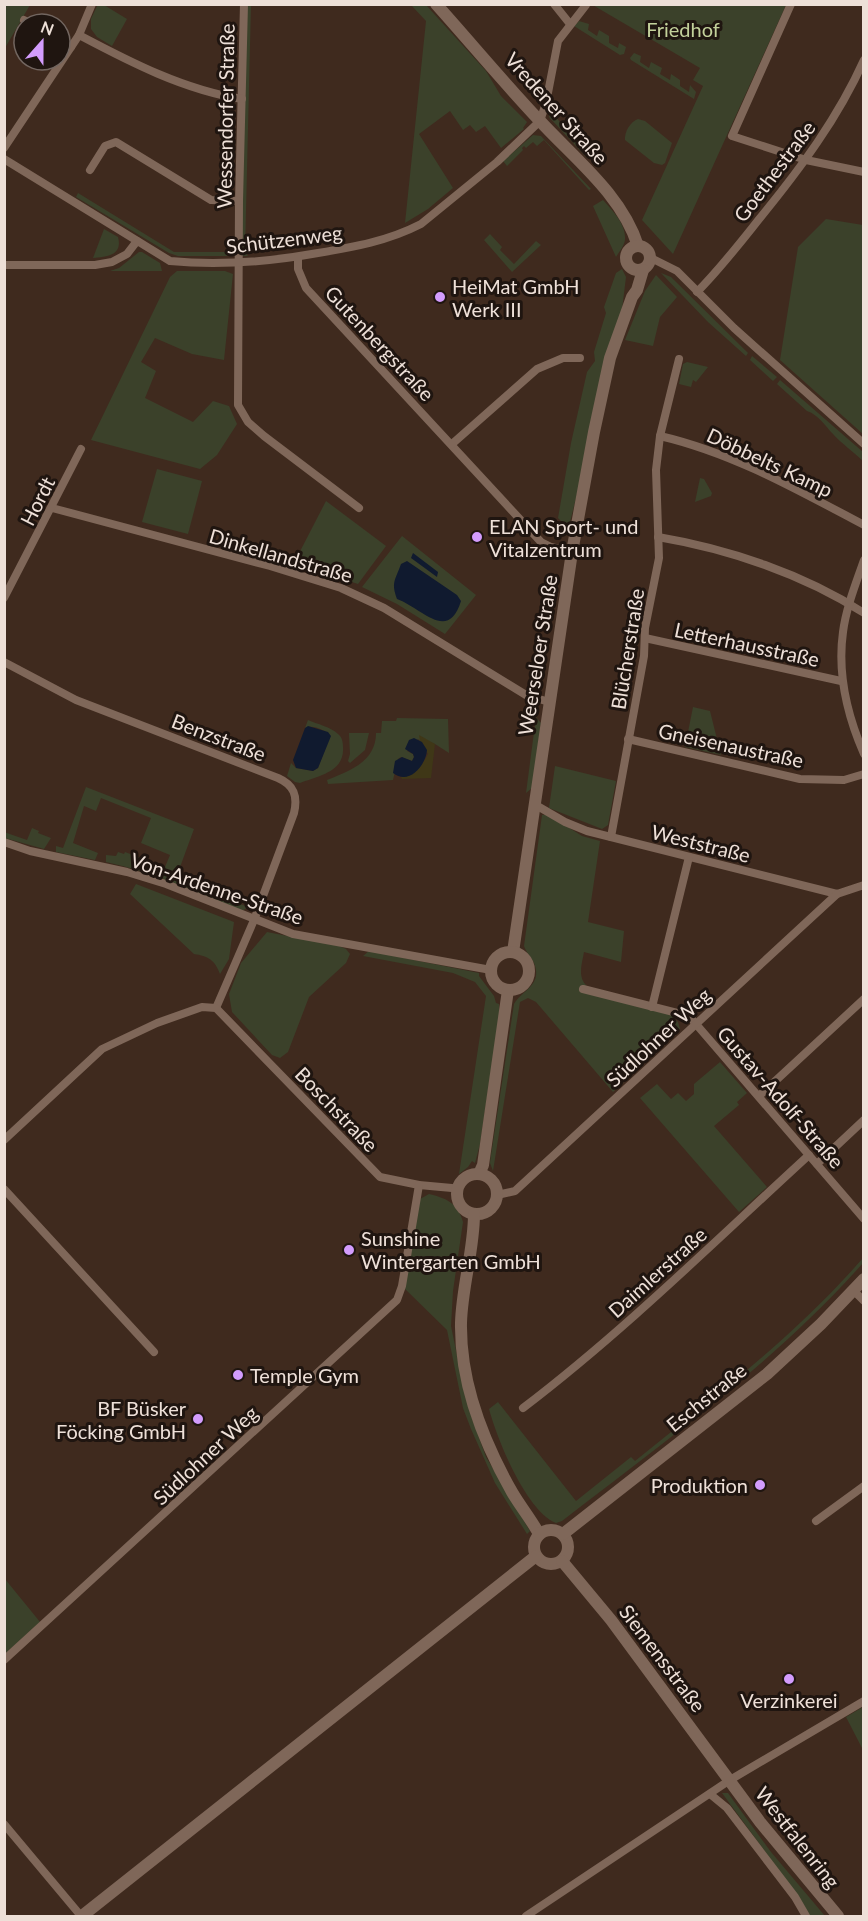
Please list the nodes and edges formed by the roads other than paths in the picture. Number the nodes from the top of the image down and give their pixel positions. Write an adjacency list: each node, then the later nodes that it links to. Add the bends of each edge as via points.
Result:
1 (92, 4): 8 (street)
2 (244, 4): 12 (street, Wessendorfer Straße)
3 (436, 4): 13 (street, Vredener Straße)
4 (554, 4): 7 (street)
5 (790, 4): 16 (street, via 732,136)
6 (586, 5): 7 (street)
7 (570, 24): 13 (street, via 558,41)
8 (79, 34): 9 (street); 12 (street, via 146,69 217,96)
9 (72, 45)
10 (864, 60): 16 (street, Goethestraße, via 838,111)
11 (54, 72): 14 (street)
12 (242, 99): 19 (street, Wessendorfer Straße)
13 (540, 121): 21 (street, Vredener Straße, via 616,203); 22 (street, Schützenweg, via 421,224 373,243)
14 (4, 148)
15 (4, 159): 20 (street, Schützenweg)
16 (806, 159): 18 (street); 27 (street, Goethestraße)
17 (90, 170): 19 (street, via 105,146 116,142 212,200)
18 (864, 172)
19 (239, 201): 24 (street, Wessendorfer Straße)
20 (136, 241): 24 (street, Schützenweg, via 170,261); 25 (street, via 127,255 112,262)
21 (638, 246): 23 (street, via 646,248); 26 (street, via 630,249 626,257 628,265)
22 (298, 257): 24 (street, Schützenweg); 31 (street, Gutenbergstraße, via 306,288)
23 (651, 258): 26 (street); 27 (street, via 677,271)
24 (238, 264): 35 (street, Wessendorfer Straße, via 236,384 242,414 264,436)
25 (4, 265)
26 (639, 270): 38 (street, Weerseloer Straße, via 637,290 610,358)
27 (697, 292): 32 (street)
28 (580, 358): 31 (street, via 563,358 537,369)
29 (680, 359): 30 (street, Blücherstraße)
30 (660, 436): 36 (street, Döbbelts Kamp, via 688,442 753,468); 37 (street, Blücherstraße, via 656,470)
31 (452, 444): 38 (street, Gutenbergstraße, via 541,542)
32 (864, 444)
33 (81, 450): 34 (street, Hordt)
34 (52, 508): 40 (street, Hordt); 46 (street, Dinkellandstraße, via 341,588 384,608 526,695)
35 (359, 508)
36 (864, 525)
37 (658, 537): 41 (street, via 748,560 801,579); 43 (street, Blücherstraße, via 659,558)
38 (572, 552): 46 (street, Weerseloer Straße)
39 (864, 560): 41 (street)
40 (4, 598)
41 (850, 604): 42 (street); 45 (street, via 843,630)
42 (864, 613)
43 (645, 638): 45 (street, Letterhausstraße); 47 (street, Blücherstraße)
44 (4, 662): 56 (street, Benzstraße, via 76,700 278,778 292,787 296,795 294,813)
45 (841, 681): 48 (street, via 852,727)
46 (549, 702): 50 (street, Weerseloer Straße)
47 (628, 739): 49 (street, Gneisenaustraße, via 800,779 844,780); 51 (street, Blücherstraße)
48 (864, 754)
49 (864, 774)
50 (534, 804): 51 (street, Weststraße, via 565,822); 57 (street, Weerseloer Straße)
51 (610, 837): 53 (street, Weststraße)
52 (4, 842): 56 (street, Von-Ardenne-Straße, via 166,884)
53 (689, 857): 55 (street, Weststraße); 62 (street)
54 (864, 885): 55 (street)
55 (837, 894): 64 (street, Südlohner Weg)
56 (254, 920): 58 (street, Von-Ardenne-Straße, via 293,934); 63 (street)
57 (513, 952): 58 (street, via 501,954); 60 (street, via 524,957 529,973 524,984)
58 (491, 970): 60 (street, via 494,981)
59 (584, 989): 62 (street)
60 (508, 990): 70 (street)
61 (864, 999): 65 (street)
62 (652, 1007): 64 (street, via 689,1016)
63 (216, 1008): 67 (street, via 202,1007 157,1023 102,1049); 71 (street, Boschstraße, via 380,1177)
64 (697, 1024): 65 (street, Gustav-Adolf-Straße); 74 (street, Südlohner Weg, via 515,1191)
65 (759, 1096): 68 (street, Gustav-Adolf-Straße)
66 (864, 1120): 69 (street)
67 (4, 1140)
68 (809, 1155): 69 (street, Gustav-Adolf-Straße); 81 (street, Daimlerstraße, via 619,1330)
69 (817, 1164): 76 (street, Gustav-Adolf-Straße)
70 (479, 1174): 73 (street, via 465,1178); 74 (street, via 492,1181)
71 (419, 1185): 73 (street, Boschstraße); 88 (street, Südlohner Weg, via 397,1300)
72 (4, 1189): 80 (street)
73 (457, 1190): 75 (street, via 459,1203)
74 (497, 1195): 75 (street, via 488,1210)
75 (474, 1214): 84 (street, via 461,1322 465,1366 488,1446)
76 (864, 1219)
77 (864, 1279): 78 (street, Eschstraße)
78 (854, 1291): 79 (street); 85 (street, Eschstraße, via 767,1374)
79 (864, 1301)
80 (154, 1352)
81 (523, 1408)
82 (864, 1486): 83 (street)
83 (816, 1521)
84 (539, 1534): 85 (street, via 551,1529); 86 (street, via 534,1544)
85 (563, 1534): 87 (street, via 568,1544)
86 (536, 1556): 87 (street, via 551,1564); 93 (street)
87 (562, 1560): 90 (street, Siemensstraße)
88 (4, 1660)
89 (864, 1701): 90 (street)
90 (730, 1780): 91 (street); 96 (street, Westfalenring)
91 (710, 1794): 94 (street); 95 (street, via 727,1808 789,1888)
92 (4, 1824): 93 (street)
93 (82, 1917)
94 (526, 1917)
95 (806, 1917)
96 (838, 1917)

